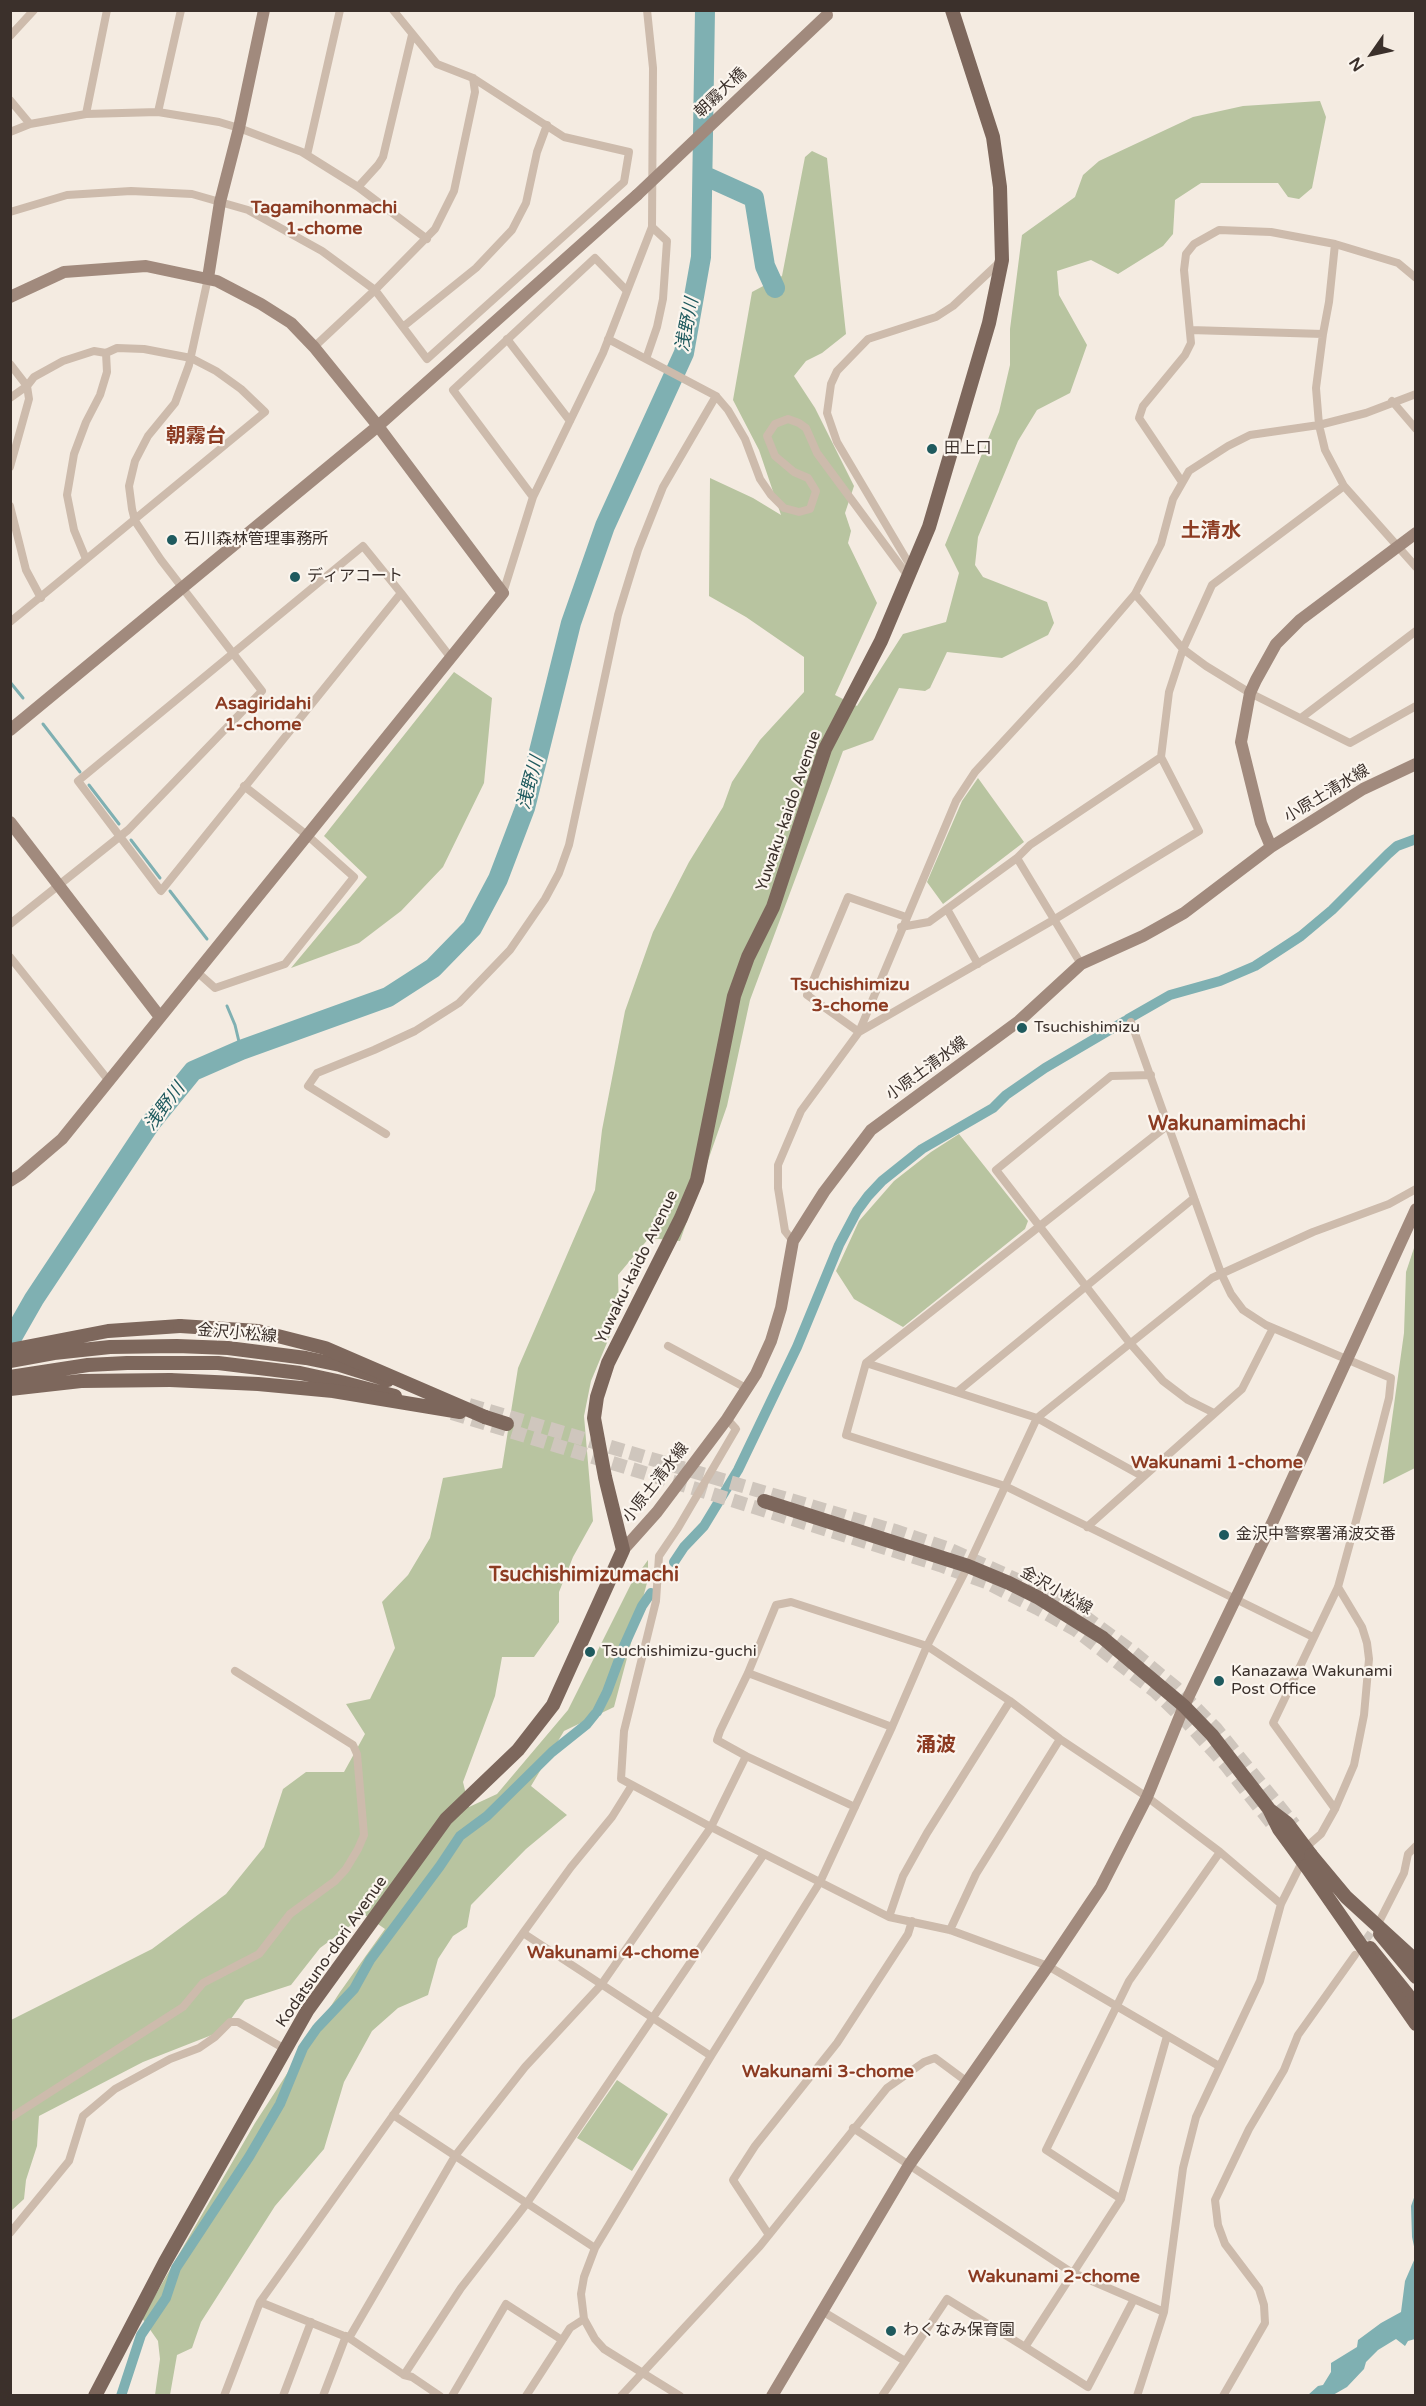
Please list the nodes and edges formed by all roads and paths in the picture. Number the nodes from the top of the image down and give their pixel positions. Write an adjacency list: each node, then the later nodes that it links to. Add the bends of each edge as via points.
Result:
1 (34, 10): 10 (street)
2 (107, 10): 15 (street)
3 (181, 10): 14 (street)
4 (264, 10): 18 (street)
5 (340, 10): 20 (street)
6 (393, 10): 11 (street)
7 (647, 10): 24 (street, via 653,68)
8 (952, 10): 27 (main road, Yuwaku-kaido Avenue, via 993,137 1000,187)
9 (829, 13): 50 (street, 朝霧大橋, bridge, via 637,195)
10 (10, 36)
11 (412, 36): 12 (street, via 437,64); 21 (street, via 382,157)
12 (473, 78): 17 (street); 25 (street, via 475,92 454,191)
13 (10, 100): 16 (street)
14 (158, 112): 15 (street); 18 (street)
15 (86, 114): 16 (street)
16 (30, 124): 19 (street)
17 (547, 125): 33 (street, via 526,203 512,230 476,268); 33 (street, via 564,137 629,152 624,182 427,359)
18 (239, 128): 20 (street); 22 (street)
19 (10, 132)
20 (307, 154): 21 (street)
21 (358, 187): 25 (street)
22 (220, 202): 23 (street, via 192,194 130,191 67,195); 28 (street); 30 (street, via 248,210 322,251)
23 (10, 212)
24 (652, 227): 31 (street); 41 (street, via 667,241 663,299)
25 (427, 239): 30 (street)
26 (1335, 244): 29 (street, via 1398,263); 34 (street, via 1249,229 1219,230 1194,244 1186,254 1184,270); 35 (street)
27 (1002, 260): 64 (main road, Yuwaku-kaido Avenue, via 989,323 929,527); 64 (street, via 936,317 868,339 837,371 831,384 827,412 837,442)
28 (208, 278): 32 (street, via 146,266 64,272); 38 (street, via 291,323); 40 (street)
29 (1416, 278)
30 (375, 290): 33 (street); 38 (street)
31 (627, 291): 36 (street, via 595,258); 37 (street)
32 (10, 297)
33 (404, 326)
34 (1190, 330): 35 (street); 53 (street, via 1191,343 1185,355 1143,406 1139,418)
35 (1323, 334): 49 (street, via 1316,388)
36 (507, 339): 48 (street); 55 (street, via 453,390)
37 (608, 339): 41 (street); 48 (street)
38 (314, 347): 50 (street)
39 (106, 353): 40 (street, via 117,348 144,349); 43 (street, via 94,351 63,361 34,377); 62 (street, via 107,372 74,454 67,495 74,530)
40 (191, 358): 57 (street, via 176,403 148,436 135,461 129,486); 57 (street, via 242,389 265,412)
41 (648, 360): 45 (street)
42 (10, 364): 43 (street)
43 (27, 386): 46 (street); 52 (street, via 29,399)
44 (1416, 394): 47 (street)
45 (716, 396): 64 (street, via 745,439 760,479 784,508 799,512 810,509 816,491 808,478 775,456 767,436 775,424 788,419 806,428 818,453); 103 (street, via 663,487 638,550 618,615 569,845 559,873 534,918 510,950 459,1003 415,1031 317,1073 308,1086)
46 (10, 398)
47 (1392, 401): 49 (street, via 1366,413); 51 (street)
48 (570, 421): 55 (street)
49 (1319, 425): 53 (street, via 1250,435 1189,471); 54 (street, via 1325,450)
50 (378, 426): 65 (street, 朝霧大橋); 66 (street)
51 (1416, 429)
52 (10, 467)
53 (1182, 482): 68 (street, via 1173,499 1161,544)
54 (1344, 486): 60 (street); 72 (street, via 1212,585)
55 (533, 497): 66 (street)
56 (10, 506): 59 (street)
57 (135, 521): 62 (street); 65 (street)
58 (1416, 533): 60 (street)
59 (19, 546): 61 (street); 69 (street)
60 (1398, 546): 63 (street); 75 (street, via 1292,628 1276,644)
61 (10, 553)
62 (86, 559): 69 (street)
63 (1416, 567)
64 (910, 571): 132 (main road, Yuwaku-kaido Avenue, via 881,641 825,749 773,907 734,996 697,1180 608,1364 597,1397 594,1418 604,1477)
65 (183, 589): 73 (street); 78 (street, 朝霧大橋)
66 (503, 592): 74 (street)
67 (401, 593): 73 (street, via 363,546); 74 (street); 81 (street)
68 (1135, 594): 72 (street); 89 (street, via 975,772 956,801)
69 (41, 598): 70 (street)
70 (10, 622)
71 (1416, 631): 77 (street)
72 (1183, 649): 75 (street); 79 (street, via 1169,692)
73 (232, 653): 83 (street, via 262,691); 83 (street, via 78,781)
74 (451, 658): 84 (street)
75 (1250, 693): 77 (street); 85 (street, via 1242,742 1261,823)
76 (1416, 706): 77 (street, via 1350,743)
77 (1301, 718)
78 (10, 730)
79 (1161, 757): 86 (street, via 1030,845); 90 (street, via 1199,831)
80 (1416, 764): 85 (street, 小原土清水線, via 1363,789)
81 (244, 786): 83 (street, via 161,891); 84 (street)
82 (10, 822): 87 (street)
83 (120, 836): 87 (street)
84 (308, 836): 96 (street); 96 (street, via 354,877 285,964 215,988)
85 (1271, 847): 95 (street, 小原土清水線, via 1184,913)
86 (1017, 858): 88 (street); 90 (street)
87 (59, 886): 91 (street); 97 (street)
88 (947, 909): 92 (street, via 929,922); 94 (street)
89 (906, 916): 92 (street); 99 (street, via 848,897 807,995)
90 (1055, 919): 94 (street); 95 (street)
91 (10, 924)
92 (901, 927): 99 (street)
93 (10, 957): 101 (street)
94 (978, 964): 99 (street)
95 (1081, 964): 109 (street, 小原土清水線, via 1003,1034 871,1130)
96 (198, 972): 97 (street)
97 (160, 1017): 101 (street)
98 (1131, 1022): 100 (street)
99 (859, 1032): 109 (street, via 801,1112 778,1165 785,1231)
100 (1151, 1075): 102 (street); 108 (street, via 1112,1076 996,1170)
101 (109, 1081): 104 (street, via 62,1139)
102 (1168, 1125): 106 (street); 108 (street)
103 (386, 1134)
104 (10, 1181)
105 (1416, 1189): 110 (street)
106 (1194, 1198): 110 (street); 111 (street)
107 (1416, 1209): 116 (street)
108 (1039, 1227): 111 (street); 118 (street)
109 (793, 1241): 120 (street, 小原土清水線, via 771,1341)
110 (1221, 1274): 112 (street, via 1243,1310); 113 (street)
111 (1085, 1286): 113 (street); 122 (street)
112 (1273, 1329): 116 (street); 123 (street, via 1242,1389)
113 (1129, 1342): 123 (street, via 1164,1381 1188,1400); 125 (street)
114 (668, 1346): 120 (street)
115 (10, 1350): 124 (main road, bridge, via 108,1331 180,1326 258,1331 344,1354)
116 (1345, 1359): 134 (street, via 1391,1378); 135 (street)
117 (10, 1361): 119 (main road, 金沢小松線, via 138,1346 273,1352 340,1365 454,1407 337,1381 218,1363 127,1363)
118 (866, 1363): 122 (street); 129 (street, via 846,1435)
119 (10, 1377)
120 (746, 1388): 126 (street, 小原土清水線)
121 (10, 1389): 124 (main road, bridge, via 81,1381 258,1384 343,1392)
122 (957, 1392): 125 (street)
123 (1214, 1413): 128 (street)
124 (485, 1417): 127 (main road)
125 (1037, 1418): 128 (street); 129 (street)
126 (727, 1419): 132 (street, 小原土清水線, via 657,1512); 145 (street, via 736,1429 659,1556 656,1601 624,1731 621,1779)
127 (507, 1424)
128 (1142, 1476): 131 (street)
129 (1005, 1486): 131 (street); 133 (street)
130 (764, 1500): 133 (main road, 金沢小松線)
131 (1087, 1527): 135 (street)
132 (623, 1550): 173 (main road, Kodatsuno-dori Avenue, via 553,1705 518,1750 446,1819 325,1985)
133 (968, 1566): 137 (street); 141 (main road, 金沢小松線, via 1009,1582 1070,1617 1119,1651)
134 (1338, 1587): 136 (street); 148 (street, via 1362,1627 1369,1659 1354,1765)
135 (1235, 1600): 136 (street); 141 (street)
136 (1313, 1636): 148 (street, via 1273,1723)
137 (927, 1646): 139 (street, via 783,1602 776,1605); 140 (street); 142 (street)
138 (235, 1671): 178 (street, via 353,1745 364,1835 357,1849 335,1881 290,1914 259,1954 203,1983 183,2007)
139 (748, 1673): 142 (street); 144 (street, via 717,1740)
140 (1010, 1701): 143 (street); 158 (street, via 927,1833 903,1876)
141 (1184, 1706): 146 (street); 153 (main road, 金沢小松線, via 1212,1735 1269,1809 1287,1823)
142 (892, 1727): 147 (street)
143 (1060, 1739): 146 (street); 161 (street, via 976,1874)
144 (746, 1756): 147 (street); 149 (street)
145 (632, 1785): 149 (street); 162 (street)
146 (1147, 1797): 151 (street); 165 (street, via 1101,1887)
147 (855, 1807): 154 (street)
148 (1335, 1809): 153 (street)
149 (711, 1827): 152 (street); 167 (street)
150 (1416, 1846): 159 (street, via 1408,1854 1404,1873)
151 (1220, 1852): 156 (street); 168 (street)
152 (764, 1854): 154 (street); 170 (street)
153 (1306, 1858): 156 (street); 164 (main road, bridge); 171 (main road, bridge)
154 (820, 1882): 158 (street); 174 (street)
155 (1353, 1900): 166 (main road)
156 (1281, 1904): 175 (street, via 1260,1981)
157 (1340, 1910): 169 (main road)
158 (889, 1917): 160 (street)
159 (1380, 1920)
160 (912, 1921): 161 (street); 185 (street, via 908,1934 837,2043 755,2146 733,2180)
161 (950, 1930): 165 (street)
162 (523, 1933): 167 (street); 177 (street)
163 (1355, 1955): 212 (street, via 1298,2035 1284,2070 1249,2129 1215,2200 1225,2244 1259,2289 1265,2323)
164 (1416, 1961)
165 (1048, 1966): 168 (street); 176 (street)
166 (1416, 1977)
167 (601, 1985): 170 (street); 180 (street, via 525,2067)
168 (1116, 2005): 172 (street); 182 (street, via 1046,2150)
169 (1416, 2005)
170 (652, 2018): 174 (street); 183 (street)
171 (1416, 2024)
172 (1167, 2036): 175 (street); 182 (street)
173 (285, 2049): 184 (street, via 238,2022 230,2022 199,2048 115,2089 83,2116 69,2161); 200 (main road, Kodatsuno-dori Avenue)
174 (711, 2056): 186 (street)
175 (1219, 2066): 191 (street, via 1196,2117 1183,2168)
176 (966, 2081): 179 (street, via 935,2058 924,2062 887,2088); 181 (street)
177 (393, 2115): 180 (street); 189 (street)
178 (10, 2118)
179 (854, 2128): 181 (street); 185 (street)
180 (455, 2156): 183 (street); 194 (street)
181 (909, 2165): 187 (street); 190 (street)
182 (1121, 2199): 187 (street)
183 (526, 2203): 186 (street); 199 (street, via 461,2289)
184 (10, 2233)
185 (769, 2235): 198 (street)
186 (595, 2248): 192 (street, via 581,2294)
187 (1071, 2272): 188 (street); 196 (street)
188 (1134, 2299): 191 (street); 196 (street, via 1088,2387)
189 (260, 2302): 193 (street); 201 (street)
190 (822, 2311): 197 (street); 209 (street)
191 (1164, 2312): 211 (street)
192 (584, 2319): 195 (street, via 570,2328); 198 (street, via 604,2349)
193 (311, 2322): 194 (street); 202 (street)
194 (348, 2337): 199 (street); 203 (street)
195 (562, 2340): 205 (street, via 506,2304); 206 (street)
196 (1025, 2347): 197 (street, via 947,2299)
197 (905, 2361): 210 (street)
198 (642, 2372): 207 (street); 208 (street)
199 (404, 2375): 204 (street)
200 (95, 2396)
201 (224, 2396)
202 (283, 2396)
203 (323, 2396)
204 (440, 2396)
205 (452, 2396)
206 (526, 2396)
207 (621, 2396)
208 (680, 2396)
209 (772, 2396)
210 (882, 2396)
211 (1137, 2396)
212 (1223, 2396)

